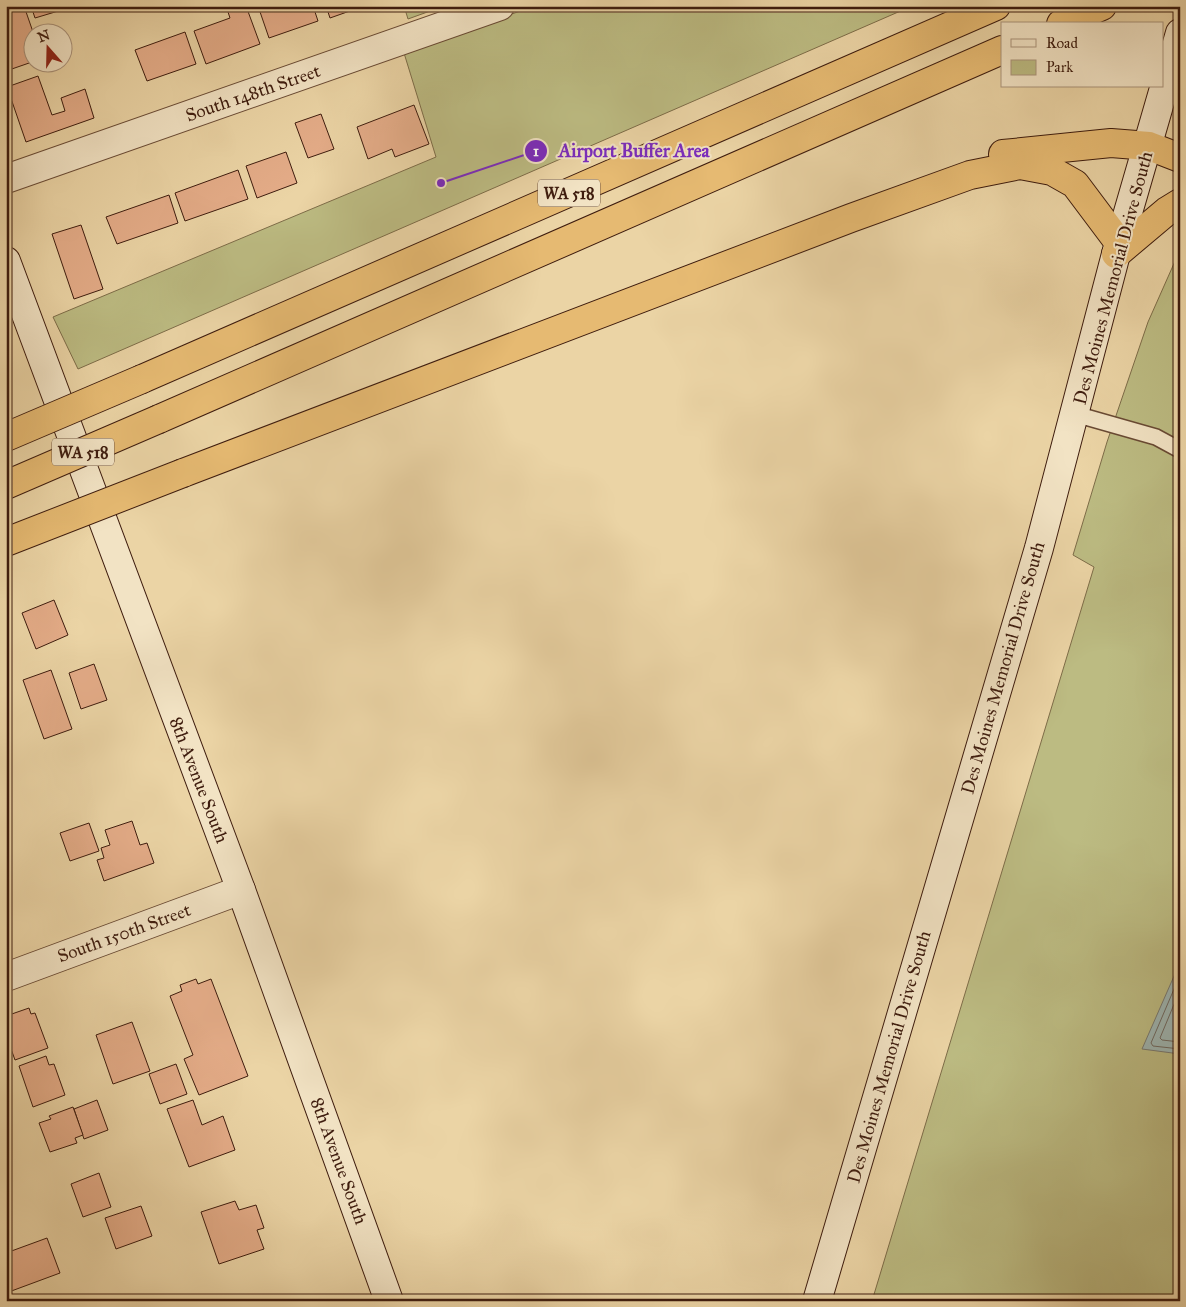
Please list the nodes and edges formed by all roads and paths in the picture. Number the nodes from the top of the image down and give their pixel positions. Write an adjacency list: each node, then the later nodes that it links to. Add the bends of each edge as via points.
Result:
1 (500, 6): 9 (street, South 148th Street)
2 (996, 6): 16 (highway, WA 518, bridge)
3 (1102, 6): 4 (highway)
4 (1069, 20)
5 (1180, 33): 7 (street, Des Moines Memorial Drive South)
6 (1001, 50): 18 (highway, WA 518, bridge)
7 (1149, 146): 8 (highway); 11 (highway, via 1111,143 992,155 932,176); 12 (street, Des Moines Memorial Drive South)
8 (1180, 158)
9 (6, 179)
10 (1180, 203): 12 (highway)
11 (851, 218): 12 (highway, via 970,175 1020,165 1052,171 1075,184); 19 (highway, bridge)
12 (1118, 249): 15 (street, Des Moines Memorial Drive South)
13 (6, 261): 14 (street, 8th Avenue South)
14 (14, 308): 20 (street, 8th Avenue South)
15 (1075, 414): 17 (lane, via 1156,436); 23 (street, Des Moines Memorial Drive South, via 1039,548)
16 (6, 438)
17 (1180, 450)
18 (6, 486)
19 (6, 542)
20 (241, 890): 21 (street, South 150th Street); 22 (street, 8th Avenue South)
21 (6, 977)
22 (389, 1301)
23 (817, 1301)

